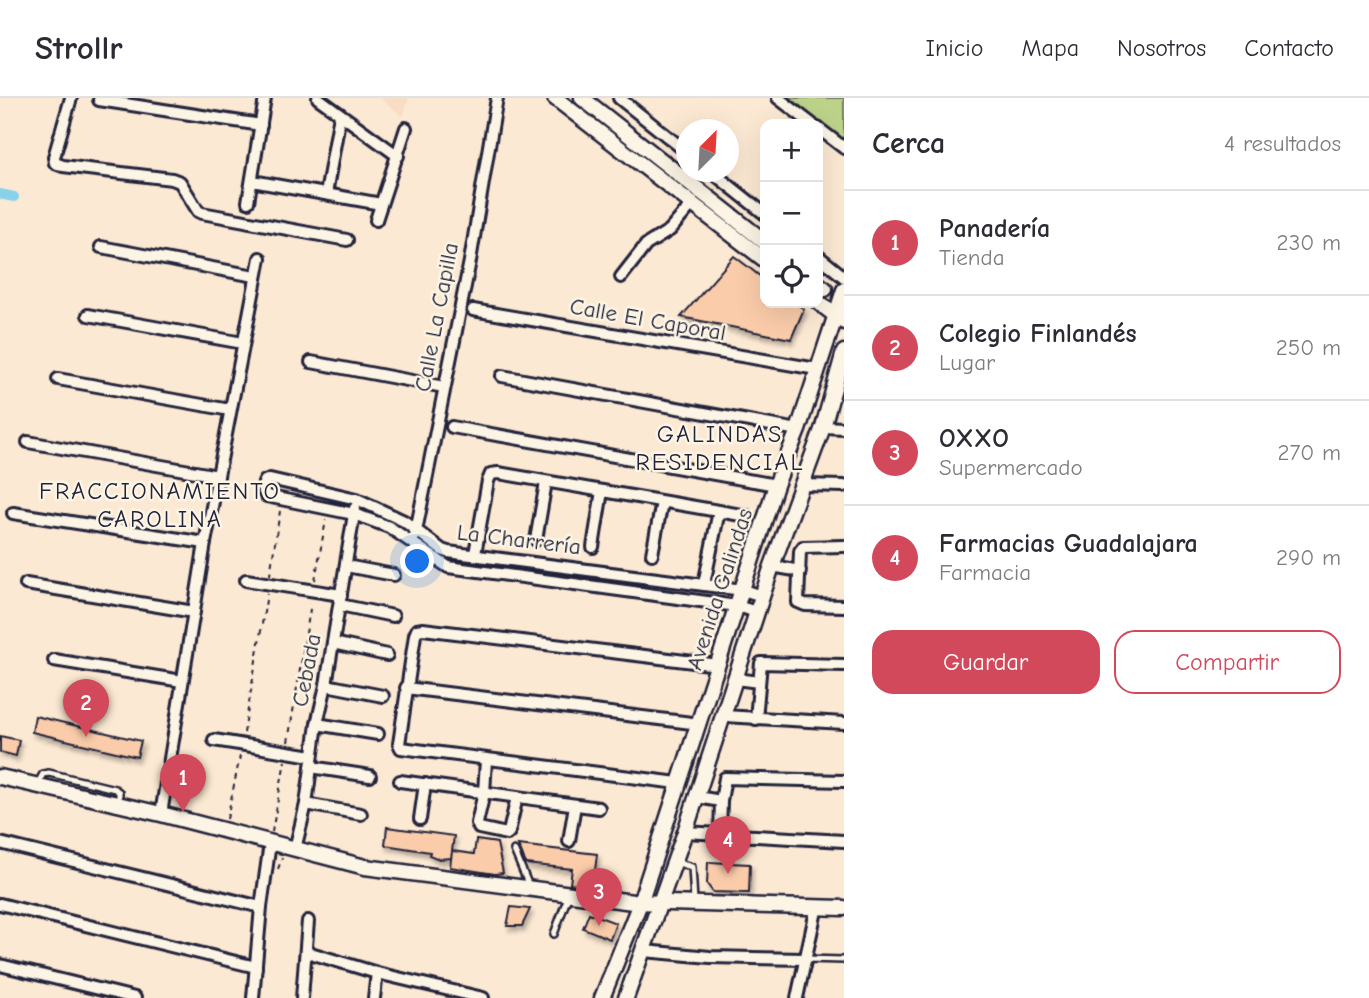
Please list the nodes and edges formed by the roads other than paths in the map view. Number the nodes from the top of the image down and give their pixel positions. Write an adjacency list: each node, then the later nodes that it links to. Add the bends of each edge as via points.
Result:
1 (71, 98): 28 (street, via 55,163 172,179 180,182 202,213)
2 (265, 98): 13 (street)
3 (318, 98): 11 (street)
4 (496, 98): 47 (street, Calle La Capilla)
5 (555, 98): 23 (street)
6 (582, 98): 27 (street)
7 (619, 98): 16 (street)
8 (778, 98): 12 (street)
9 (99, 100): 10 (street)
10 (128, 101): 13 (street)
11 (340, 114): 18 (street); 21 (street)
12 (805, 119)
13 (261, 125): 19 (street)
14 (406, 128): 18 (street)
15 (823, 132): 17 (street)
16 (676, 143)
17 (844, 148)
18 (398, 156): 24 (street)
19 (252, 181): 21 (street); 22 (street)
20 (725, 182): 25 (street)
21 (327, 194): 24 (street)
22 (248, 202)
23 (693, 203): 30 (street); 34 (street, via 670,230 646,245)
24 (381, 204): 26 (street)
25 (760, 210)
26 (376, 219)
27 (760, 238)
28 (347, 240)
29 (101, 247): 33 (street)
30 (760, 256)
31 (260, 258): 33 (street)
32 (823, 260): 35 (street)
33 (255, 276): 41 (street)
34 (621, 277)
35 (844, 277)
36 (844, 290): 40 (street, Avenida Galindas)
37 (823, 295): 40 (street)
38 (473, 310): 44 (street, Calle El Caporal)
39 (88, 315): 41 (street)
40 (841, 318): 44 (street, Avenida Galindas)
41 (243, 343): 48 (street)
42 (843, 359): 50 (street, Avenida Galindas)
43 (311, 362): 47 (street)
44 (817, 369): 52 (street, Avenida Galindas)
45 (502, 376): 52 (street)
46 (58, 379): 48 (street)
47 (444, 387): 66 (street, Calle La Capilla)
48 (230, 410): 54 (street)
49 (452, 427): 56 (street)
50 (823, 427): 51 (street); 57 (street, Avenida Galindas)
51 (844, 428)
52 (798, 430): 56 (street, Avenida Galindas)
53 (28, 442): 54 (street)
54 (218, 476): 69 (street)
55 (546, 482): 59 (street); 67 (street); 72 (street, via 491,474)
56 (776, 485): 81 (street, Avenida Galindas)
57 (803, 485): 58 (street); 75 (street, Avenida Galindas)
58 (844, 486)
59 (602, 491): 61 (street); 71 (street)
60 (357, 499): 64 (street, Cebada); 64 (street, La Charrería, via 270,479 262,488 265,494 281,499); 66 (street, La Charrería)
61 (662, 502): 62 (street); 73 (street)
62 (719, 511): 65 (street); 80 (street)
63 (13, 513): 69 (street)
64 (354, 514): 68 (street); 74 (street, Cebada)
65 (747, 516)
66 (417, 530): 68 (street, Calle La Capilla); 72 (street, La Charrería, via 442,550)
67 (536, 540)
68 (413, 542): 84 (street, via 448,567)
69 (205, 543): 86 (street)
70 (844, 546): 76 (street, via 803,547)
71 (593, 547)
72 (475, 554): 80 (street, La Charrería)
73 (652, 554)
74 (346, 565): 77 (street); 83 (street, Cebada)
75 (772, 566): 76 (street); 82 (street, Avenida Galindas)
76 (800, 571): 85 (street, via 798,602)
77 (394, 575)
78 (246, 580): 83 (street)
79 (26, 584): 86 (street)
80 (704, 584): 81 (street, La Charrería)
81 (743, 590): 82 (street, La Charrería); 84 (street, Avenida Galindas)
82 (762, 597): 87 (street, Avenida Galindas)
83 (340, 600): 88 (street); 89 (street, Cebada)
84 (737, 606): 87 (street); 92 (street, Avenida Galindas)
85 (844, 606)
86 (194, 612): 95 (street)
87 (757, 612): 94 (street, Avenida Galindas)
88 (393, 616)
89 (333, 643): 90 (street); 97 (street, Cebada)
90 (387, 655)
91 (54, 660): 95 (street)
92 (718, 665): 98 (street, via 423,629 417,630); 104 (street, Avenida Galindas)
93 (844, 665): 96 (street, via 765,662 760,666)
94 (736, 679): 96 (street); 100 (street, Avenida Galindas)
95 (183, 681): 122 (street)
96 (759, 682): 101 (street)
97 (326, 685): 99 (street); 103 (street, Cebada)
98 (406, 688): 104 (street); 107 (street, via 401,748)
99 (383, 696)
100 (724, 716): 101 (street); 117 (street, Avenida Galindas)
101 (756, 719): 102 (street)
102 (844, 723)
103 (317, 724): 105 (street); 108 (street, Cebada)
104 (700, 724): 113 (street, Avenida Galindas)
105 (378, 734)
106 (215, 740): 108 (street, via 287,752)
107 (486, 760): 113 (street); 115 (street)
108 (312, 761): 109 (street); 119 (street, Cebada)
109 (370, 776)
110 (0, 777): 122 (street)
111 (400, 781): 114 (street)
112 (844, 781): 118 (street, via 730,777 722,783)
113 (678, 783): 136 (street, Avenida Galindas)
114 (425, 784): 115 (street); 124 (street)
115 (484, 793): 116 (street); 116 (street, via 479,828 507,834)
116 (517, 797): 120 (street)
117 (697, 797): 118 (street); 125 (street, Avenida Galindas)
118 (721, 801): 126 (street)
119 (306, 804): 123 (street); 131 (street, Cebada)
120 (575, 805): 121 (street); 127 (street)
121 (600, 808)
122 (161, 814): 130 (street)
123 (361, 814)
124 (420, 820)
125 (685, 832): 126 (street); 133 (street, Avenida Galindas)
126 (720, 834): 128 (street)
127 (569, 841)
128 (844, 841)
129 (0, 843): 141 (street)
130 (270, 843): 131 (street); 141 (street)
131 (295, 849): 134 (street, via 365,867)
132 (514, 850): 134 (lane)
133 (675, 862): 138 (street, Avenida Galindas); 139 (lane, via 693,869)
134 (531, 889): 135 (street)
135 (569, 894): 136 (street); 144 (lane)
136 (640, 903): 138 (street); 158 (street, Avenida Galindas)
137 (0, 904): 150 (street)
138 (659, 904): 139 (street); 145 (street, Avenida Galindas)
139 (694, 905): 140 (street)
140 (817, 906): 142 (street); 147 (street)
141 (261, 907): 150 (street)
142 (844, 908)
143 (309, 921): 146 (street)
144 (554, 934)
145 (644, 951): 147 (street); 159 (street, Avenida Galindas)
146 (307, 952): 151 (street); 155 (street)
147 (805, 959): 148 (lane); 160 (street)
148 (844, 960)
149 (0, 965): 153 (street)
150 (256, 967): 154 (street)
151 (377, 972): 152 (street); 156 (street)
152 (449, 994): 157 (street)
153 (135, 998)
154 (253, 998)
155 (302, 998)
156 (374, 998)
157 (483, 998)
158 (602, 998)
159 (626, 998)
160 (797, 998)

